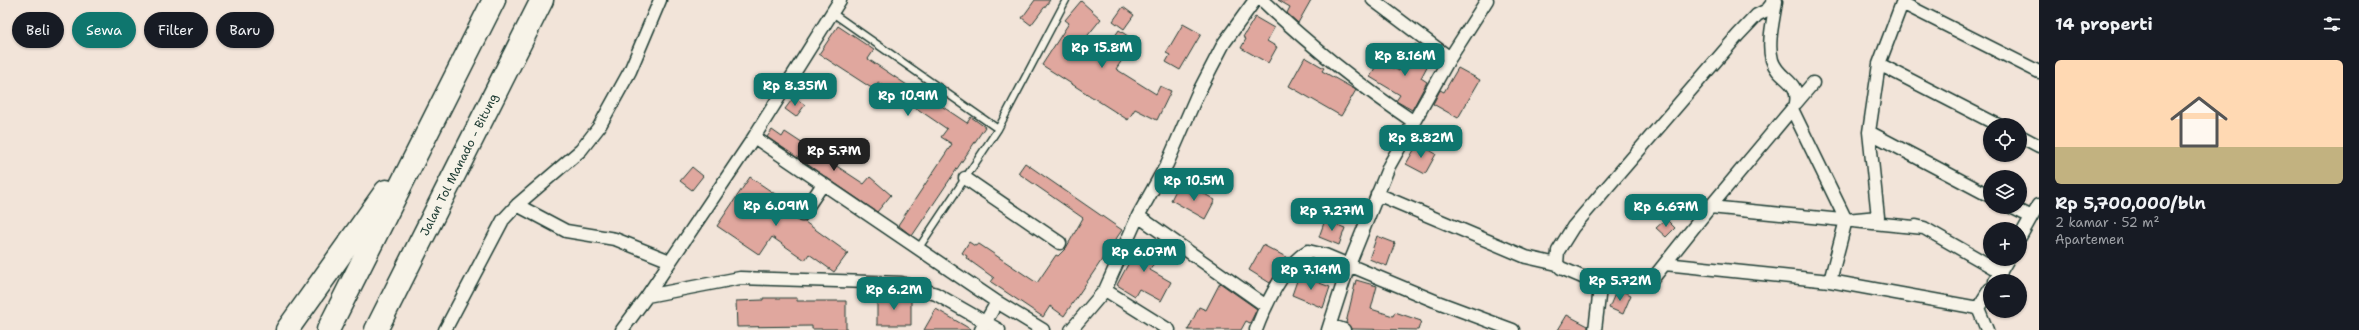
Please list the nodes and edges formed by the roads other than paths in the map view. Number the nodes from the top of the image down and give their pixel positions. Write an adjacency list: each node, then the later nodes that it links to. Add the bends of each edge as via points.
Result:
1 (494, 0): 21 (highway)
2 (542, 0): 59 (highway, Jalan Tol Manado - Bitung)
3 (660, 0): 30 (street, via 630,71 599,127 581,150)
4 (840, 0): 11 (street)
5 (1066, 0): 19 (lane)
6 (1255, 0): 34 (street, via 1224,43)
7 (1262, 0): 18 (street, via 1334,64)
8 (1373, 0): 12 (street)
9 (1487, 0): 12 (street)
10 (1775, 0): 16 (street, via 1772,58 1776,71 1793,85 1798,94); 43 (street, via 1768,10 1757,15 1738,35 1599,196 1558,251)
11 (831, 12): 19 (lane); 22 (street)
12 (1450, 58): 18 (street)
13 (1879, 64): 14 (street, via 1902,3); 17 (street); 20 (street)
14 (2039, 72)
15 (1813, 83): 16 (street)
16 (1794, 106): 31 (street); 37 (street)
17 (1984, 118)
18 (1414, 122): 28 (street, via 1389,166)
19 (998, 128): 25 (lane)
20 (1869, 132): 27 (street); 35 (street)
21 (427, 133): 57 (highway); 58 (highway)
22 (754, 137): 26 (street); 42 (street)
23 (2027, 140): 24 (street)
24 (2039, 146)
25 (965, 178): 40 (street); 41 (lane)
26 (823, 184): 33 (street); 41 (street)
27 (1983, 192)
28 (1377, 194): 43 (street, via 1526,257); 45 (street)
29 (2038, 204): 36 (street)
30 (517, 205): 42 (street, via 566,231 615,239); 60 (street, via 503,220)
31 (1710, 207): 37 (street); 44 (street)
32 (2024, 214): 36 (street)
33 (802, 215)
34 (1138, 216): 49 (street); 53 (street)
35 (1878, 217): 37 (street); 39 (street)
36 (2031, 218): 38 (street)
37 (1846, 220): 39 (street); 48 (street)
38 (2027, 225)
39 (1924, 228): 46 (street)
40 (1060, 243)
41 (918, 249): 52 (street)
42 (670, 261): 50 (street)
43 (1557, 264): 69 (street, via 1599,285)
44 (1664, 264): 47 (street); 48 (street)
45 (1349, 265): 53 (street, via 1308,251 1298,257); 56 (street); 68 (street)
46 (1995, 274)
47 (1651, 281)
48 (1830, 281): 54 (street)
49 (1105, 290): 64 (street); 65 (street)
50 (647, 296): 55 (street, via 740,278 901,283 936,294); 61 (street)
51 (1983, 300): 54 (street)
52 (997, 302): 55 (street); 63 (street)
53 (1266, 306): 66 (street)
54 (1978, 308): 70 (street)
55 (983, 326): 62 (street)
56 (1329, 327): 67 (street)
57 (287, 330)
58 (328, 330)
59 (376, 330)
60 (446, 330)
61 (622, 330)
62 (1000, 330)
63 (1043, 330)
64 (1071, 330)
65 (1169, 330)
66 (1256, 330)
67 (1344, 330)
68 (1513, 330)
69 (1595, 330)
70 (1987, 330)

